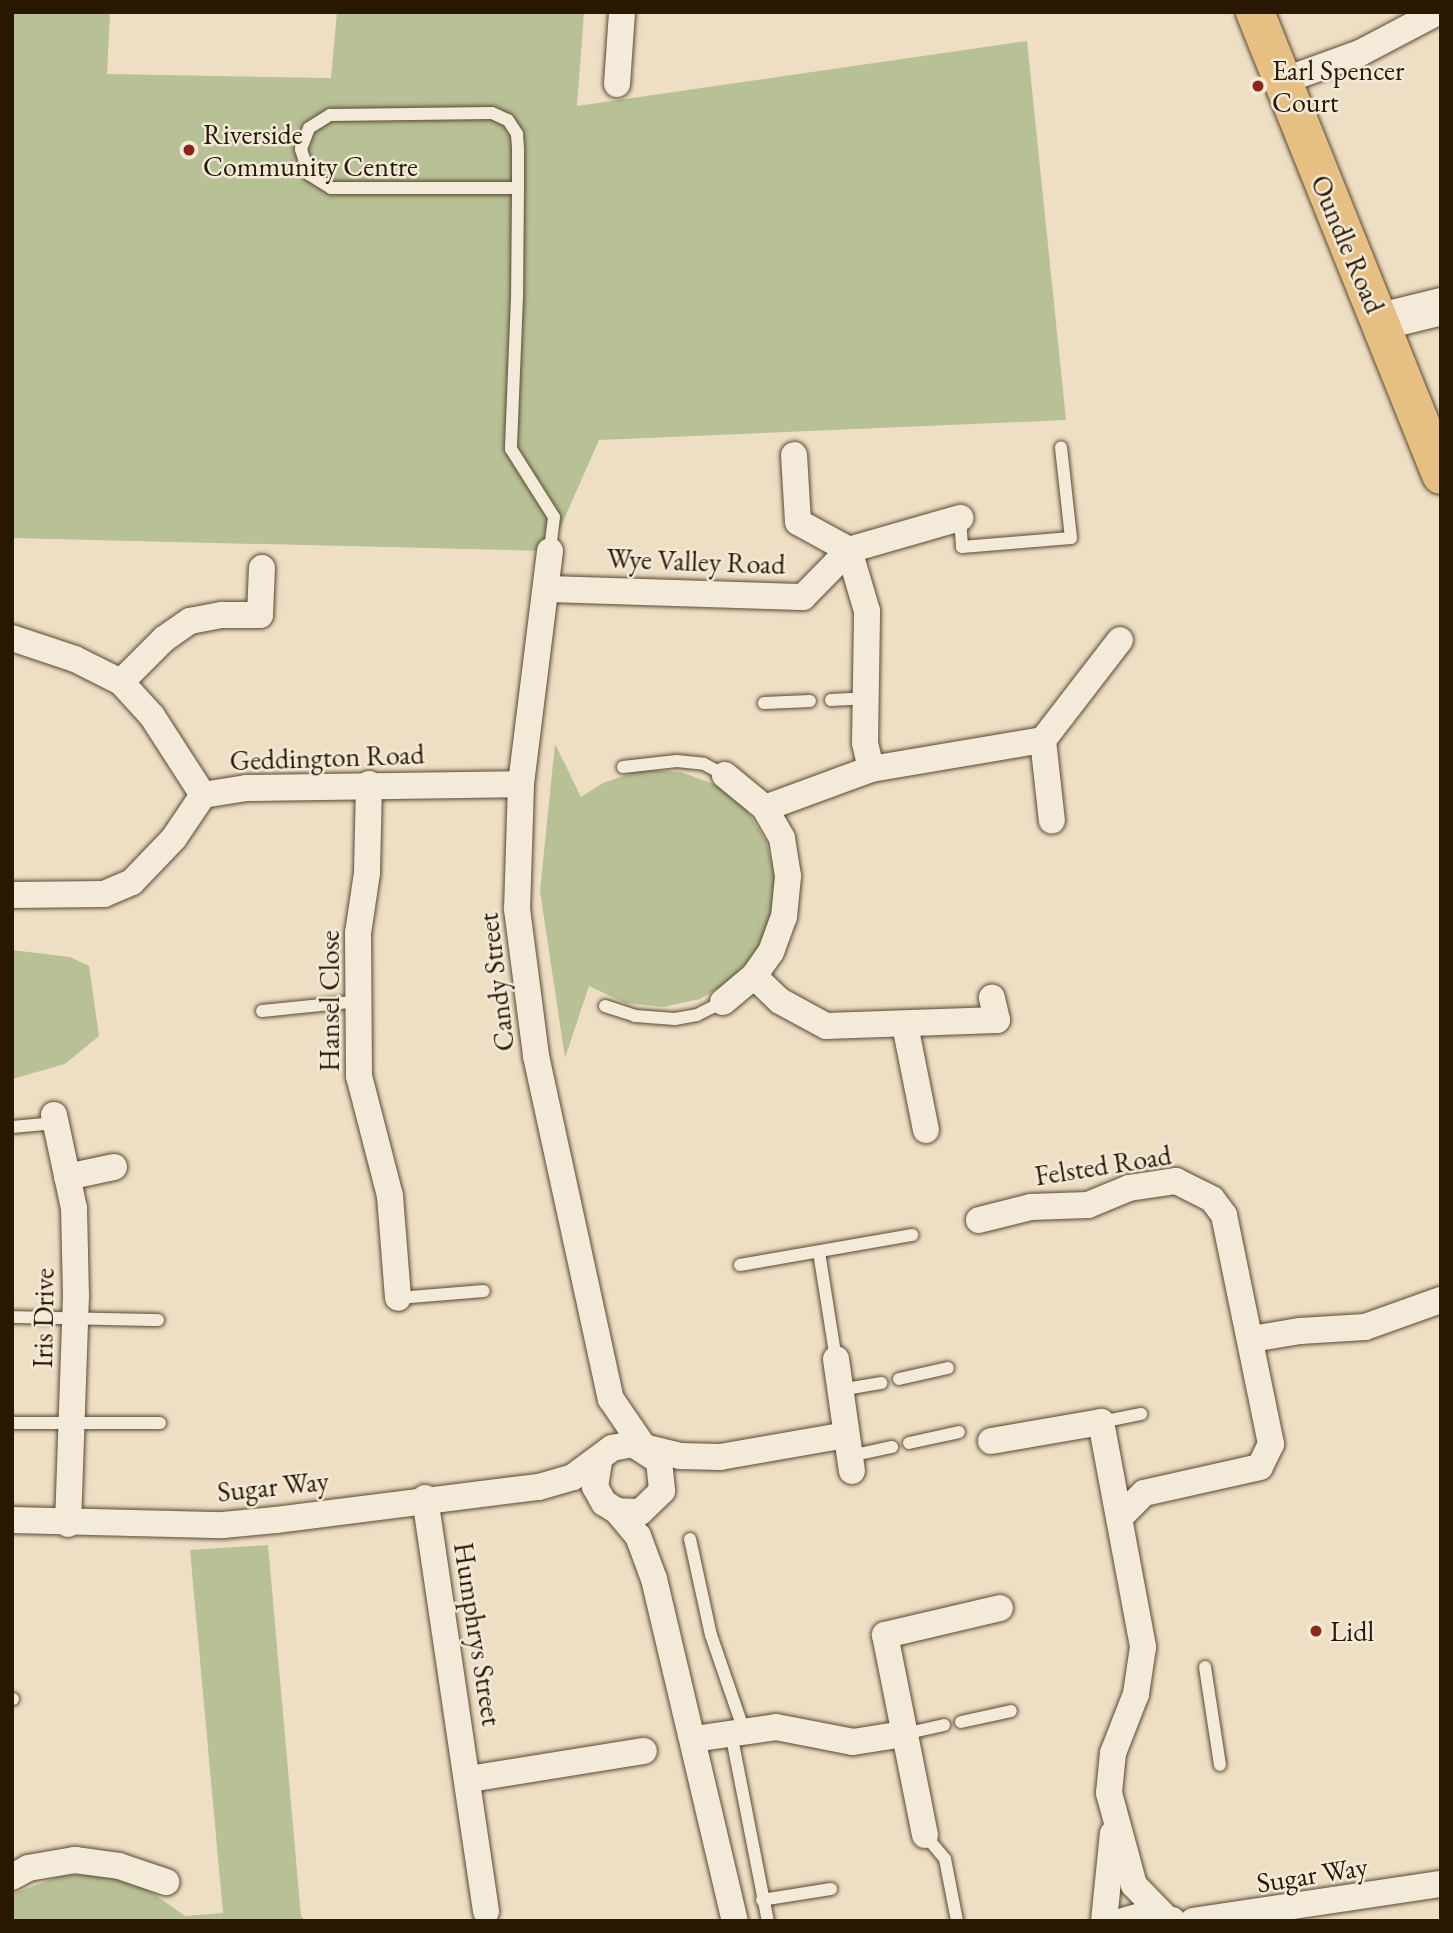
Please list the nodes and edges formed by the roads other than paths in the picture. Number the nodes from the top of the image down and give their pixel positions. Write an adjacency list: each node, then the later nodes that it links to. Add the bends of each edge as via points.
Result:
1 (622, 12): 5 (street)
2 (1255, 12): 4 (main road, Oundle Road)
3 (1438, 12): 4 (street, via 1360,53)
4 (1280, 82): 8 (main road, Oundle Road)
5 (617, 84)
6 (518, 188): 6 (lane, via 517,134 508,120 492,113 330,115 309,128 301,149 309,174 331,188); 14 (lane, via 511,449 554,517)
7 (1441, 306): 8 (street)
8 (1381, 321): 11 (main road, Oundle Road)
9 (1061, 447): 12 (lane, via 1071,538 962,547)
10 (794, 455): 13 (street, Wye Valley Road, via 798,522)
11 (1441, 475)
12 (960, 518): 13 (street)
13 (849, 550): 16 (street, Wye Valley Road, via 803,597); 20 (street, via 866,611)
14 (550, 551): 16 (street, Candy Street)
15 (262, 568): 19 (street, via 260,615 190,621 164,639)
16 (546, 589): 29 (street, Candy Street)
17 (12, 638): 19 (street, via 75,659)
18 (1120, 640): 24 (street)
19 (121, 682): 30 (street, via 152,716)
20 (865, 698): 21 (lane); 26 (street)
21 (831, 700)
22 (810, 701): 23 (lane)
23 (764, 703)
24 (1043, 740): 26 (street); 32 (street)
25 (623, 767): 27 (lane, via 677,761 704,764)
26 (871, 769): 31 (street)
27 (725, 775): 31 (street)
28 (369, 784): 29 (street, Geddington Road); 30 (street, Geddington Road, via 246,788); 36 (street, Hansel Close, via 367,873 358,933)
29 (521, 784): 62 (street, Candy Street, via 517,909 534,1044)
30 (203, 795): 33 (street, Geddington Road, via 174,838 132,882 104,894)
31 (765, 807): 34 (street, via 782,838 788,876 784,917 771,952)
32 (1052, 821)
33 (12, 895)
34 (754, 976): 37 (street); 40 (street, via 780,1001 826,1026)
35 (992, 998): 40 (street, via 997,1020)
36 (361, 1000): 39 (lane); 51 (street, Hansel Close, via 359,1076 390,1196)
37 (723, 1002): 38 (lane, via 697,1015 675,1018 635,1016)
38 (605, 1006)
39 (262, 1011)
40 (905, 1025): 43 (street)
41 (55, 1119): 42 (lane); 45 (street, Iris Drive)
42 (12, 1127)
43 (926, 1130)
44 (114, 1167): 45 (street)
45 (67, 1177): 54 (street, Iris Drive, via 74,1208)
46 (979, 1220): 56 (street, Felsted Road, via 1031,1207 1088,1205 1129,1188 1177,1181 1189,1184 1212,1199 1224,1214)
47 (912, 1235): 48 (lane)
48 (819, 1252): 49 (lane); 57 (lane)
49 (740, 1265)
50 (484, 1292): 51 (lane)
51 (398, 1298)
52 (1441, 1300): 56 (street, via 1365,1328)
53 (12, 1317): 54 (lane)
54 (76, 1318): 55 (lane); 67 (street, Iris Drive)
55 (158, 1320)
56 (1252, 1339): 80 (street, Felsted Road, via 1271,1444 1260,1467 1144,1493)
57 (836, 1359): 61 (street)
58 (948, 1368): 59 (lane)
59 (899, 1379)
60 (881, 1382): 61 (lane)
61 (840, 1390): 73 (street)
62 (611, 1399): 71 (street, Candy Street); 75 (street, Candy Street)
63 (1141, 1414): 64 (lane)
64 (1101, 1422): 69 (street); 80 (street)
65 (12, 1423): 67 (lane)
66 (160, 1423): 67 (lane)
67 (72, 1424): 82 (street, Iris Drive)
68 (959, 1432): 70 (lane)
69 (991, 1441)
70 (909, 1443)
71 (644, 1447): 74 (street, via 680,1456); 75 (street, via 622,1444); 77 (street, via 659,1461)
72 (892, 1447): 73 (lane)
73 (849, 1454): 74 (street)
74 (720, 1457): 77 (street, via 684,1474)
75 (600, 1460): 76 (street, Sugar Way, via 573,1476); 79 (street, via 595,1487)
76 (539, 1487): 78 (street, Sugar Way); 79 (street, Sugar Way)
77 (661, 1493): 79 (street, via 640,1512); 84 (street, via 652,1529)
78 (425, 1498): 82 (street, Sugar Way, via 223,1525); 95 (street, Humphrys Street)
79 (610, 1507): 84 (street, via 638,1536)
80 (1119, 1518): 96 (street, via 1143,1647 1136,1694 1113,1753 1109,1793)
81 (12, 1520): 82 (street, Sugar Way)
82 (68, 1524)
83 (690, 1539): 90 (lane)
84 (654, 1579): 92 (street)
85 (1000, 1608): 91 (street, via 885,1635)
86 (1205, 1667): 94 (lane)
87 (1011, 1711): 88 (lane)
88 (961, 1721)
89 (944, 1725): 91 (lane)
90 (738, 1732): 91 (street, via 776,1727 853,1742); 92 (street); 102 (lane)
91 (904, 1734): 97 (street)
92 (694, 1738): 104 (street)
93 (644, 1751): 95 (street)
94 (1220, 1765)
95 (469, 1779): 103 (street, Humphrys Street)
96 (1115, 1818): 105 (street, via 1134,1885); 108 (street)
97 (925, 1835): 107 (lane, via 945,1858)
98 (12, 1877): 99 (street, via 28,1868 75,1860 119,1866)
99 (166, 1882)
100 (1441, 1884): 110 (street, Sugar Way)
101 (831, 1889): 102 (lane)
102 (762, 1900): 106 (lane)
103 (486, 1912)
104 (732, 1917)
105 (1169, 1919): 109 (street, via 1148,1914)
106 (768, 1921)
107 (957, 1921)
108 (1104, 1921)
109 (1123, 1921)
110 (1193, 1921)

